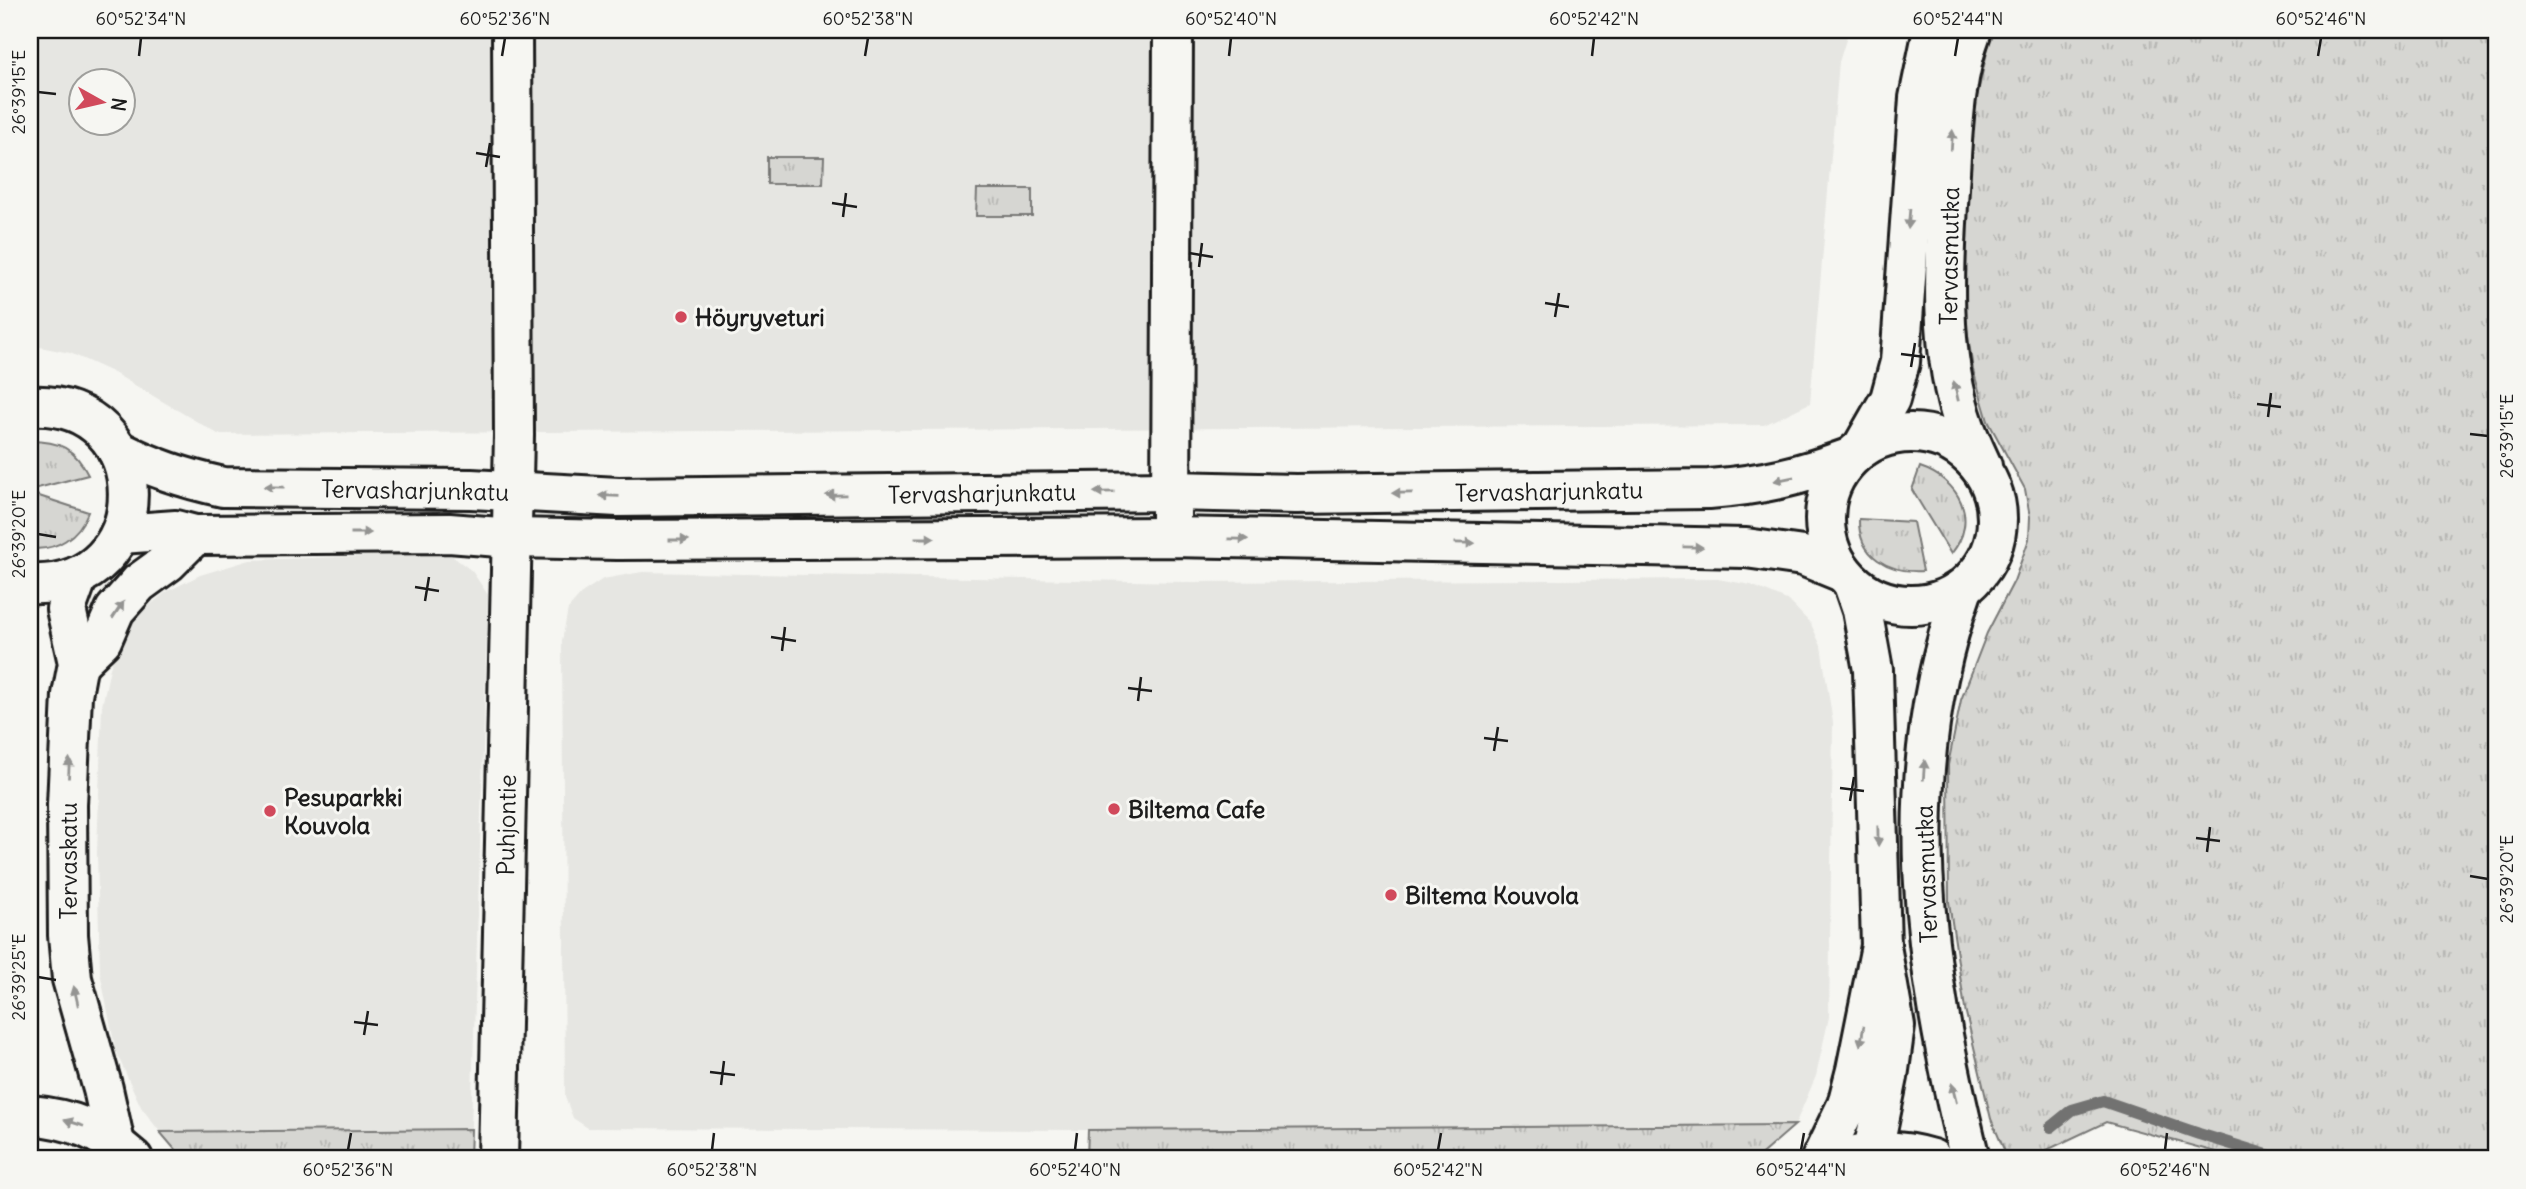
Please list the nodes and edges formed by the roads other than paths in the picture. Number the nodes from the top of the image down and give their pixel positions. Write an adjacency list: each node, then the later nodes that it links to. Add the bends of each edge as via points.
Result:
1 (512, 30): 10 (street, Puhjontie)
2 (1173, 30): 9 (street)
3 (1933, 30): 7 (street, Tervasmutka, one-way to 7, via 1919,98 1900,362 1890,399)
4 (1972, 30): 8 (street, Tervasmutka, one-way to 4, via 1964,425 1946,327 1953,125 1964,52)
5 (30, 406): 6 (street, via 76,412 100,428)
6 (117, 450): 10 (street, Tervasharjunkatu, one-way to 6, via 223,486 155,469); 11 (street, via 127,477 128,506)
7 (1855, 453): 8 (street, via 1877,439 1902,433 1928,434 1951,443); 9 (street, Tervasharjunkatu, one-way to 9, via 1787,479 1709,489); 16 (street, via 1838,472 1827,497 1824,523 1829,549)
8 (1987, 478): 18 (street, via 1997,526 1992,550)
9 (1172, 491): 10 (street, Tervasharjunkatu, one-way to 10, via 632,496); 13 (street)
10 (514, 492): 14 (street, Puhjontie)
11 (121, 534): 12 (street, Tervasharjunkatu, via 176,530); 15 (street, via 104,558)
12 (195, 535): 14 (street, Tervasharjunkatu, one-way to 14, via 449,533); 19 (street, one-way to 12, via 102,640 115,610 139,583)
13 (1170, 537): 14 (street, Tervasharjunkatu, one-way to 13); 16 (street, Tervasharjunkatu, one-way to 16, via 1745,548 1803,556)
14 (512, 538): 24 (street, Puhjontie)
15 (78, 576): 17 (street, via 49,585); 19 (street, Tervaskatu, via 66,608)
16 (1847, 578): 18 (street, via 1878,600 1907,606 1937,602); 20 (street, Tervasmutka, one-way to 20, via 1862,610 1874,681)
17 (30, 584)
18 (1963, 589): 27 (street, Tervasmutka, one-way to 18, via 1938,1011 1923,872 1927,736 1947,634)
19 (78, 663): 22 (street, Tervaskatu, one-way to 19, via 72,979 67,805 72,695)
20 (1881, 946): 23 (street, Tervasmutka, via 1895,1026 1888,1077); 25 (street, one-way to 25, via 1857,1070 1847,1105)
21 (30, 1115): 22 (street, one-way to 21, via 88,1127)
22 (124, 1151)
23 (1858, 1155): 26 (street, via 1902,1152)
24 (498, 1159)
25 (1821, 1159)
26 (1932, 1159)
27 (1970, 1159)

